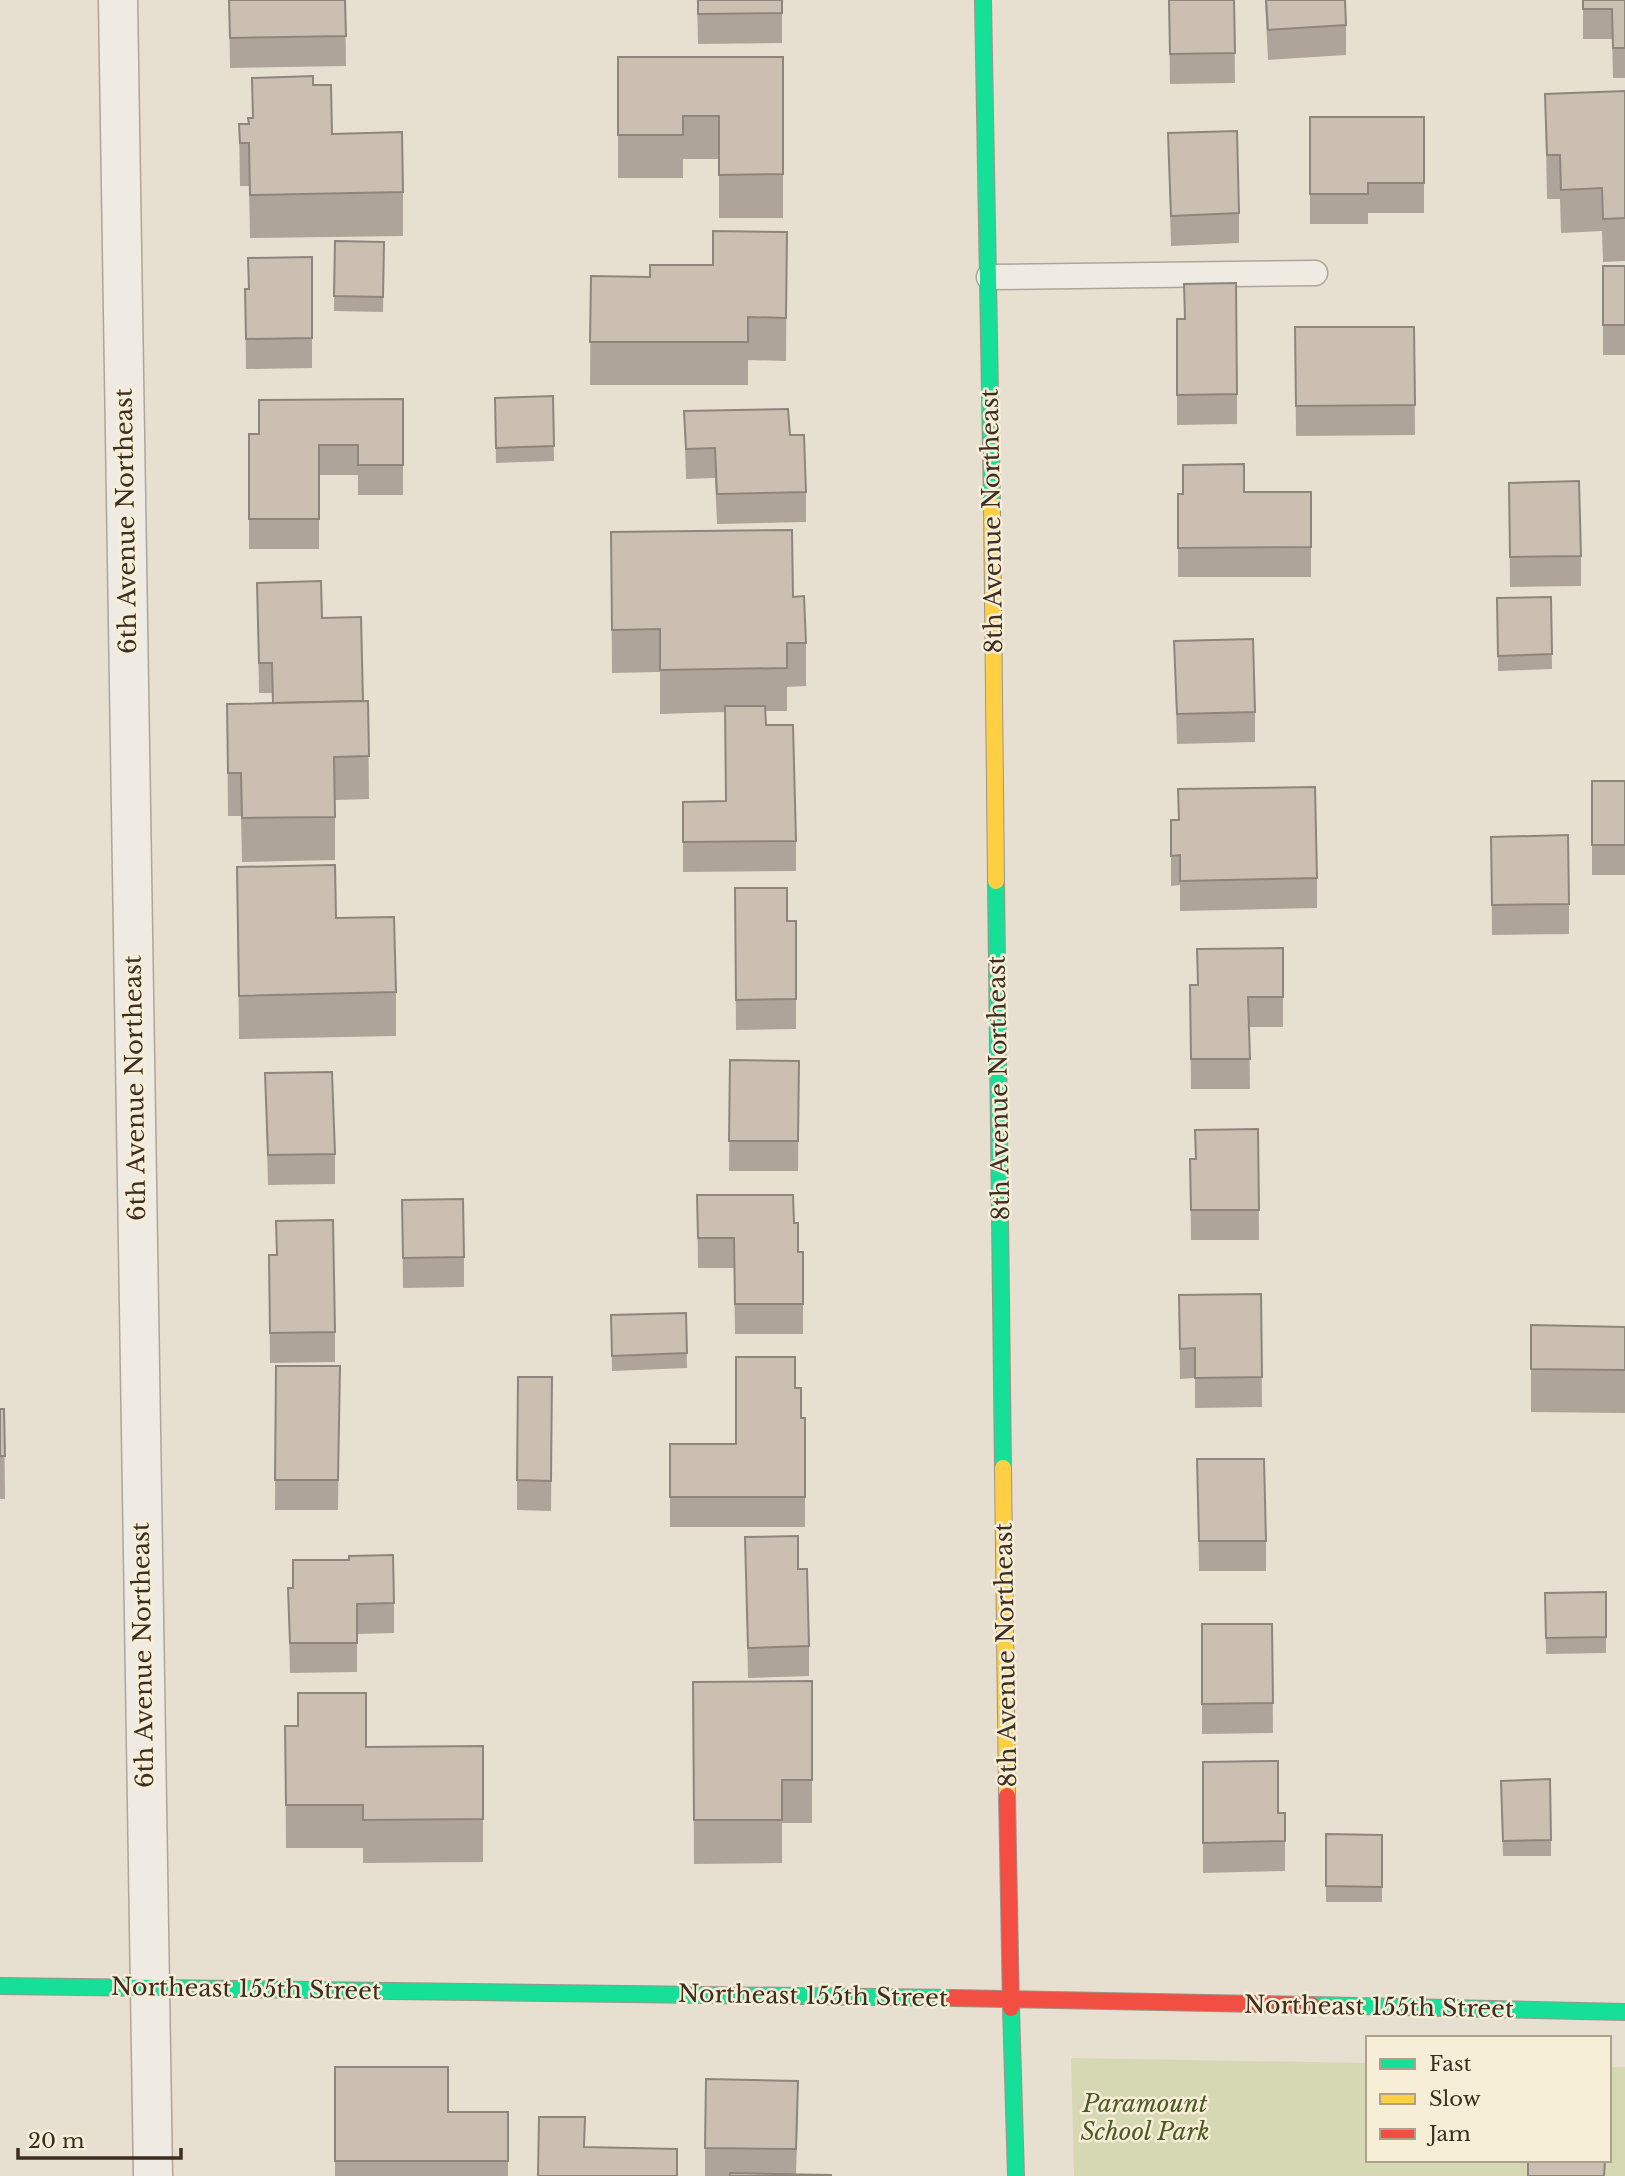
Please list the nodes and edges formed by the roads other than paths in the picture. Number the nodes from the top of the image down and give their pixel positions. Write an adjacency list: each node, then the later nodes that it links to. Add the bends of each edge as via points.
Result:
1 (118, 0): 6 (street, 6th Avenue Northeast)
2 (983, 0): 4 (street, 8th Avenue Northeast)
3 (1315, 273): 4 (lane)
4 (989, 277): 7 (street, 8th Avenue Northeast)
5 (0, 1986): 6 (street, Northeast 155th Street)
6 (148, 1988): 7 (street, Northeast 155th Street); 9 (street, 6th Avenue Northeast)
7 (1012, 1999): 8 (street, Northeast 155th Street); 10 (street, 8th Avenue Northeast)
8 (1625, 2012)
9 (153, 2176)
10 (1016, 2176)

